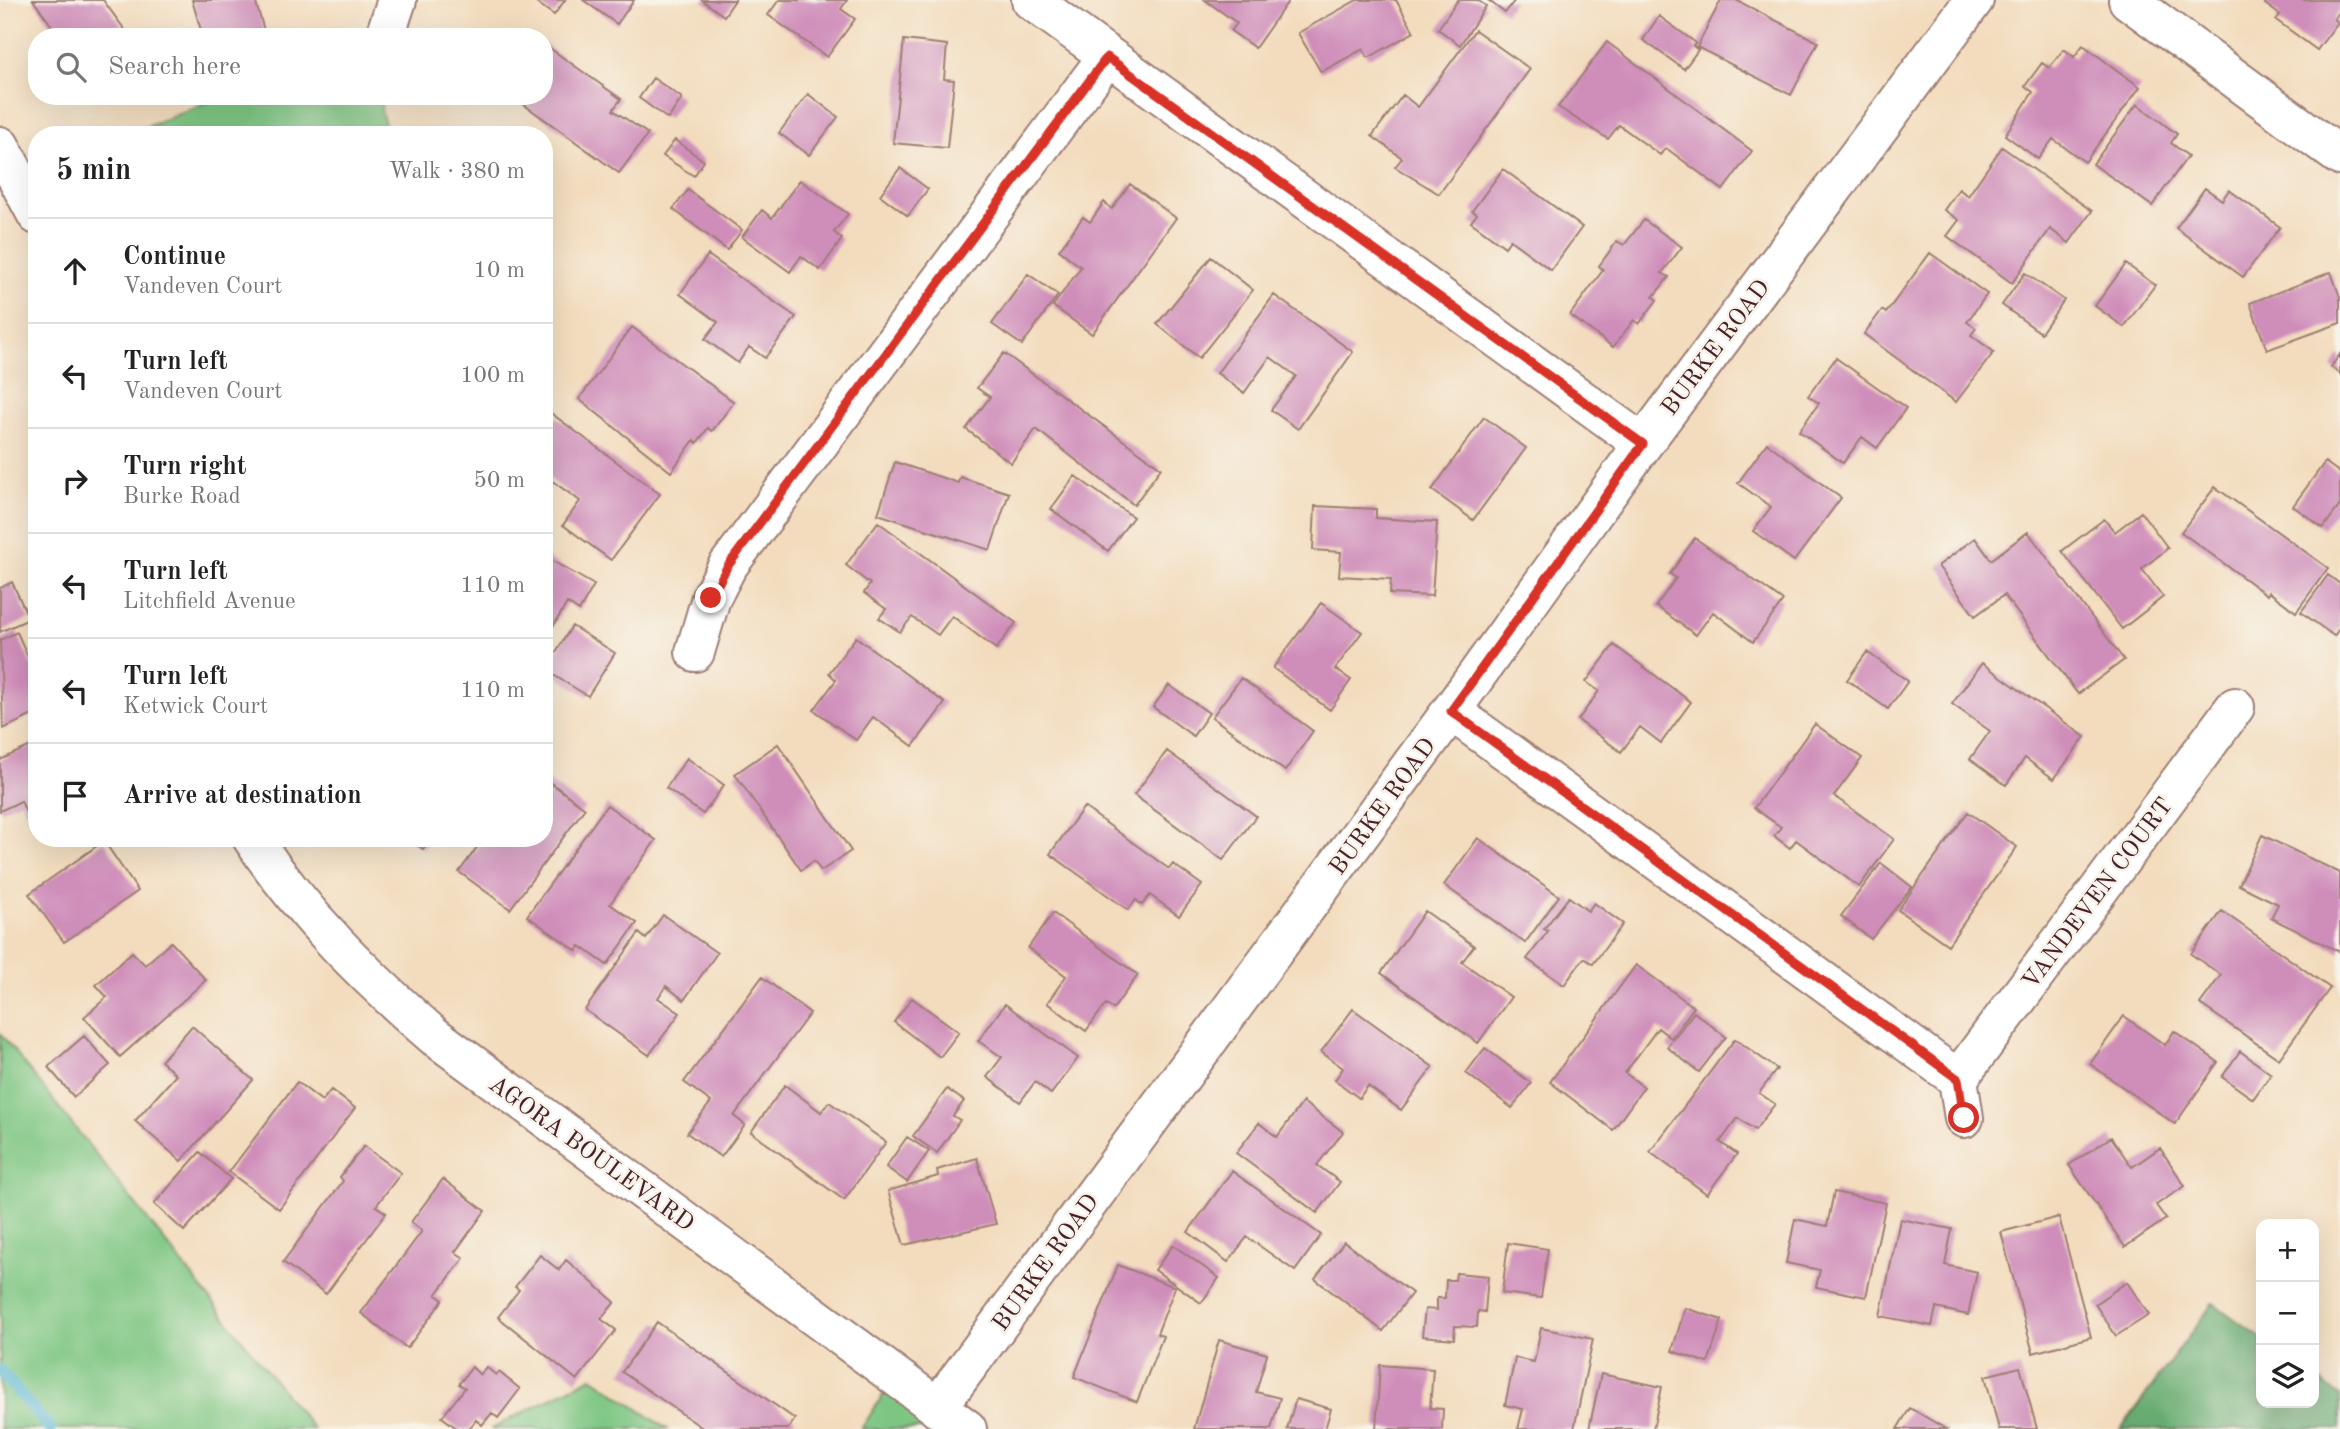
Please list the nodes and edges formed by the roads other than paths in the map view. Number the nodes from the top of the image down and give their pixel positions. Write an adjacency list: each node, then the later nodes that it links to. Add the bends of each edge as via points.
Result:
1 (1031, 0): 4 (street)
2 (1974, 0): 8 (street, BURKE ROAD)
3 (2128, 0): 6 (street)
4 (1107, 57): 8 (street); 9 (street, via 727,567 711,598)
5 (0, 146): 7 (street)
6 (2340, 156)
7 (28, 198)
8 (1643, 444): 11 (street, BURKE ROAD)
9 (695, 652)
10 (2235, 707): 13 (street, VANDEVEN COURT)
11 (1451, 711): 13 (street); 15 (street, BURKE ROAD)
12 (259, 847): 15 (street, AGORA BOULEVARD, via 319,928 434,1036)
13 (1958, 1079): 14 (street)
14 (1964, 1118)
15 (952, 1418)

